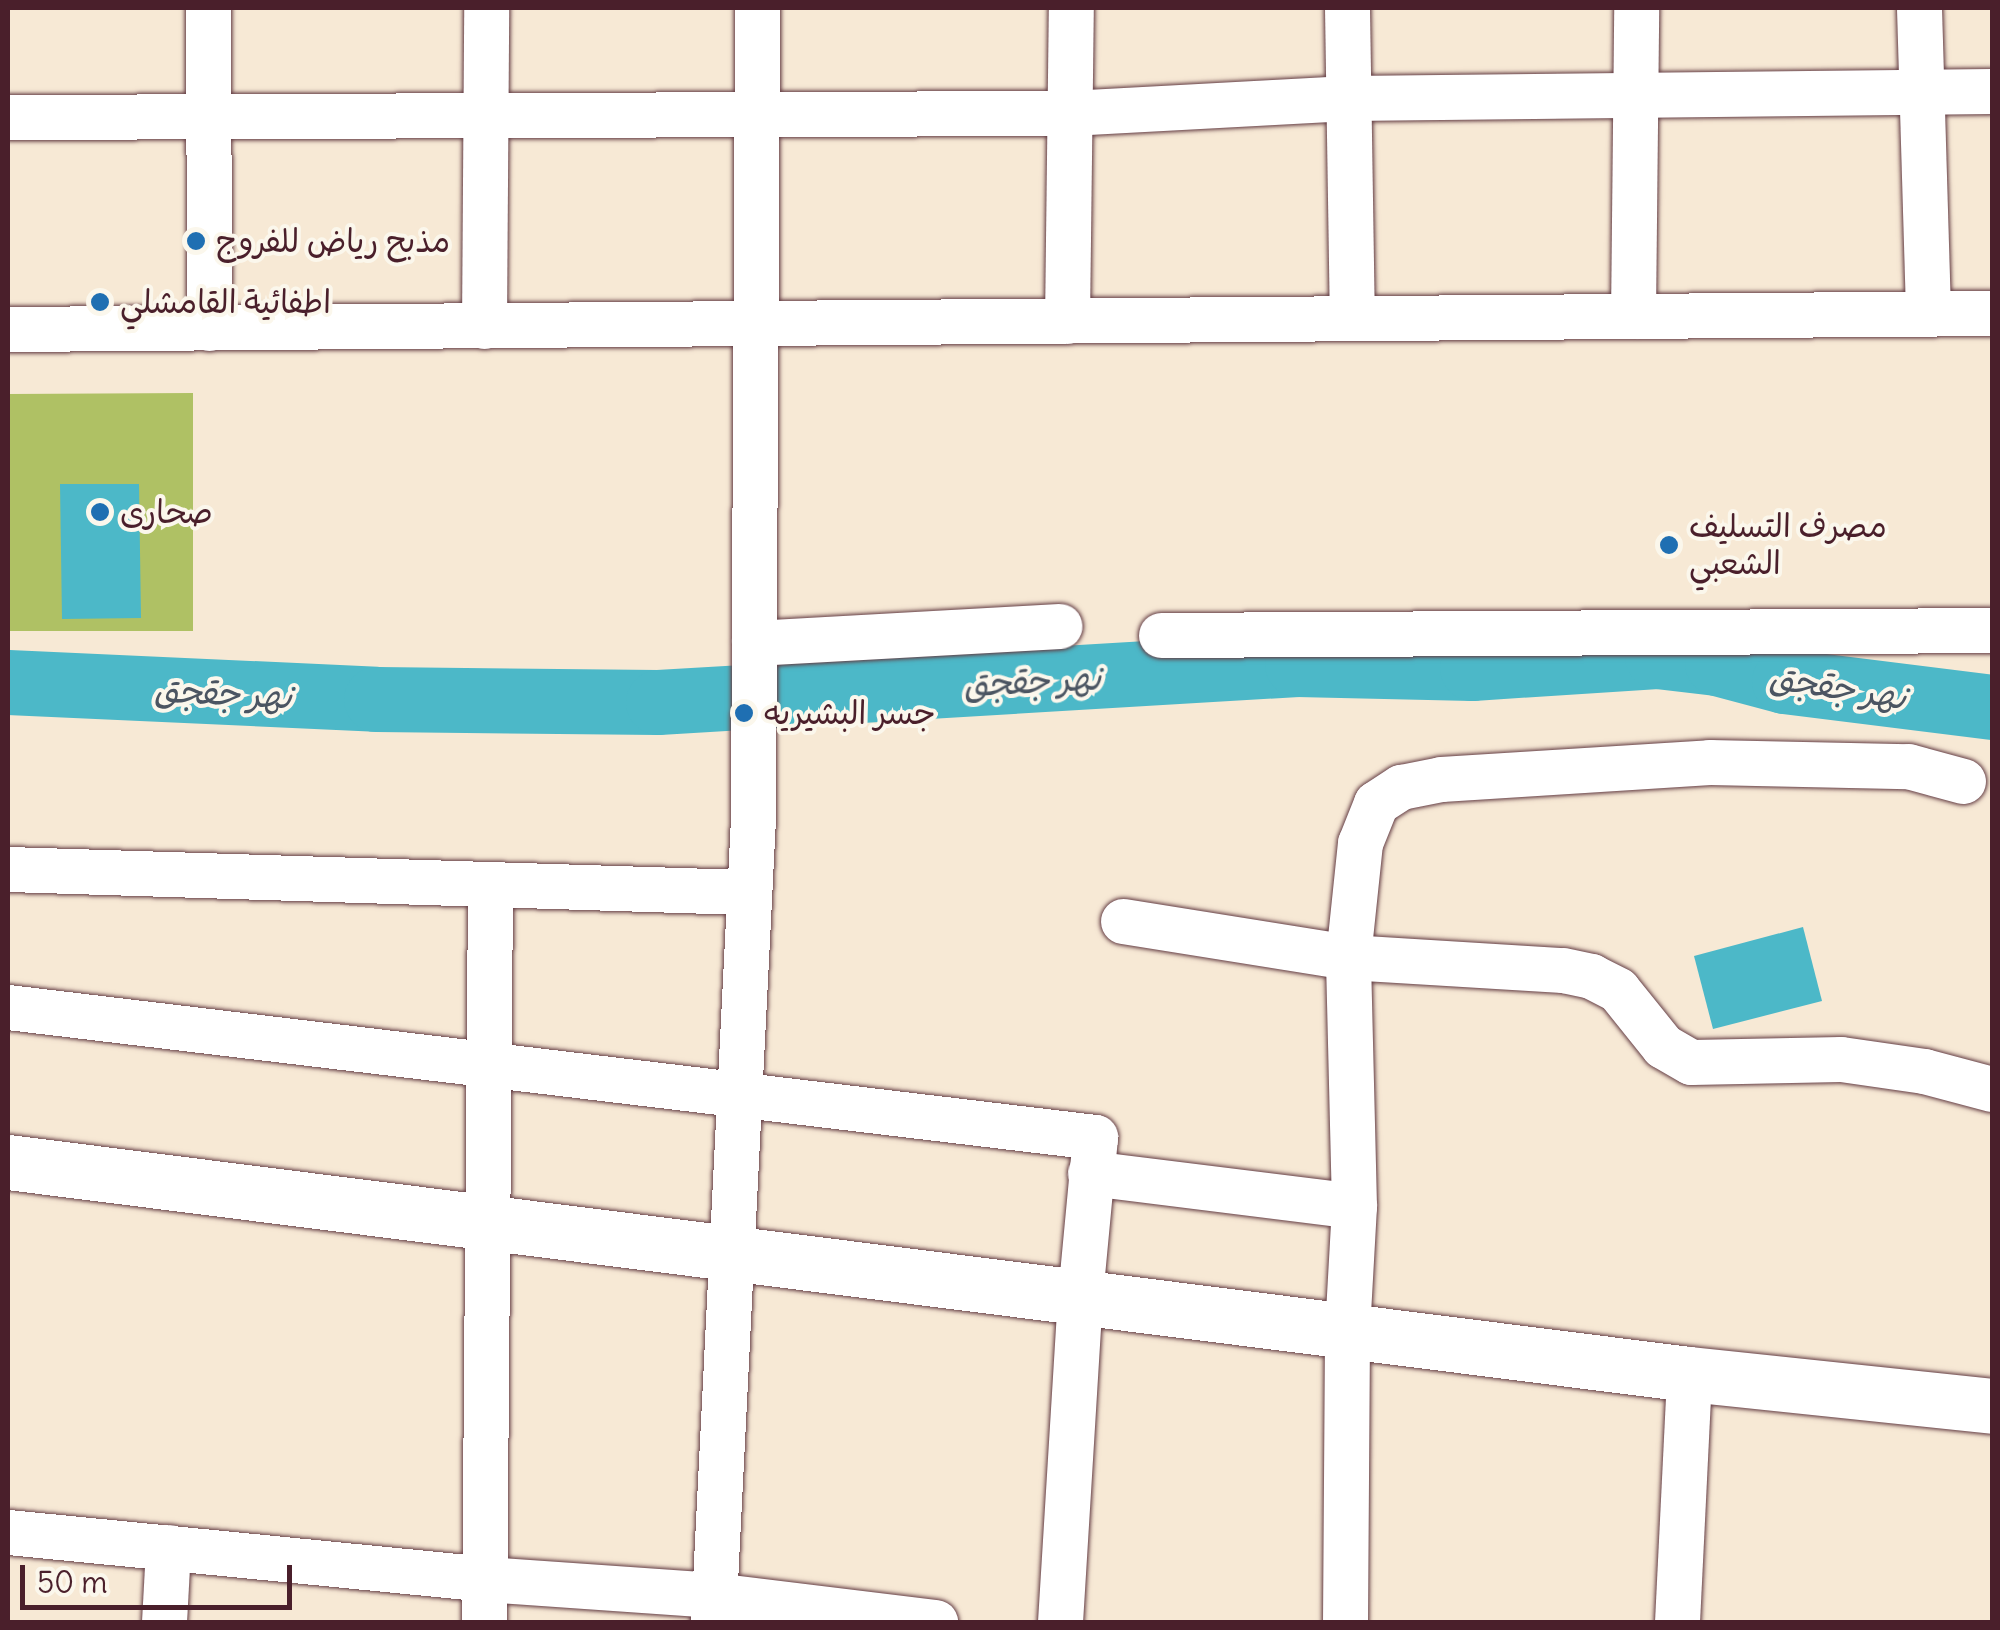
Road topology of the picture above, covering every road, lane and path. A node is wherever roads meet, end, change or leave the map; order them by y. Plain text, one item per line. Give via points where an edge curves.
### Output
1 (208, 8) edge
2 (486, 8) edge
3 (757, 8) edge
4 (1070, 8) edge
5 (1347, 8) edge
6 (1636, 8) edge
7 (1919, 8) edge
8 (1992, 91) edge
9 (1922, 92) junction
10 (1636, 97) junction
11 (1348, 98) junction
12 (756, 114) junction
13 (1069, 114) junction
14 (206, 116) junction
15 (486, 116) junction
16 (8, 117) edge
17 (1992, 313) edge
18 (1928, 314) junction
19 (1633, 316) junction
20 (1352, 318) junction
21 (1067, 321) junction
22 (758, 323) junction
23 (484, 326) junction
24 (209, 328) junction
25 (8, 330) edge
26 (1060, 626) dead end
27 (1992, 630) edge
28 (1161, 635) dead end
29 (754, 662) junction
30 (1963, 780) dead end
31 (8, 869) edge
32 (490, 888) junction
33 (746, 892) junction
34 (1122, 921) dead end
35 (1348, 957) junction
36 (8, 1006) edge
37 (488, 1066) junction
38 (1992, 1089) edge
39 (741, 1092) junction
40 (8, 1162) edge
41 (1090, 1173) junction
42 (1354, 1206) junction
43 (488, 1220) junction
44 (734, 1251) junction
45 (1080, 1296) junction
46 (1347, 1331) junction
47 (1689, 1374) junction
48 (1992, 1406) edge
49 (8, 1532) edge
50 (168, 1546) junction
51 (484, 1601) edge
52 (714, 1609) edge
53 (164, 1622) edge
54 (935, 1622) edge
55 (1060, 1622) edge
56 (1345, 1622) edge
57 (1677, 1622) edge

1 - 14 street
2 - 15 street
3 - 12 street
4 - 13 street
5 - 11 street
6 - 10 street
7 - 9 street
8 - 9 street
9 - 10 street
9 - 18 street
10 - 11 street
10 - 19 street
11 - 13 street
11 - 20 street
12 - 13 street
12 - 15 street
12 - 22 street
13 - 21 street
14 - 15 street
14 - 16 street
14 - 24 street
15 - 23 street
17 - 18 street
18 - 19 street
19 - 20 street
20 - 21 street
21 - 22 street
22 - 23 street
22 - 29 street
23 - 24 street
24 - 25 street
26 - 29 street
27 - 28 street
29 - 33 street
30 - 35 street via 1908,766 1744,762 1401,786 1376,803 1360,843
31 - 32 street via 384,878
32 - 33 street
32 - 37 street
33 - 39 street
34 - 35 street
35 - 38 street via 1592,976 1618,990 1663,1046 1692,1062 1841,1058
35 - 42 street
36 - 37 street
37 - 39 street
37 - 43 street
39 - 41 street via 1096,1137
39 - 44 street
40 - 43 street
41 - 42 street
41 - 45 street
42 - 46 street
43 - 44 street
43 - 51 street
44 - 45 street
44 - 52 street
45 - 46 street
45 - 55 street
46 - 47 street
46 - 56 street
47 - 48 street
47 - 57 street
49 - 50 street
50 - 51 street
50 - 53 street
51 - 52 street
52 - 54 street

